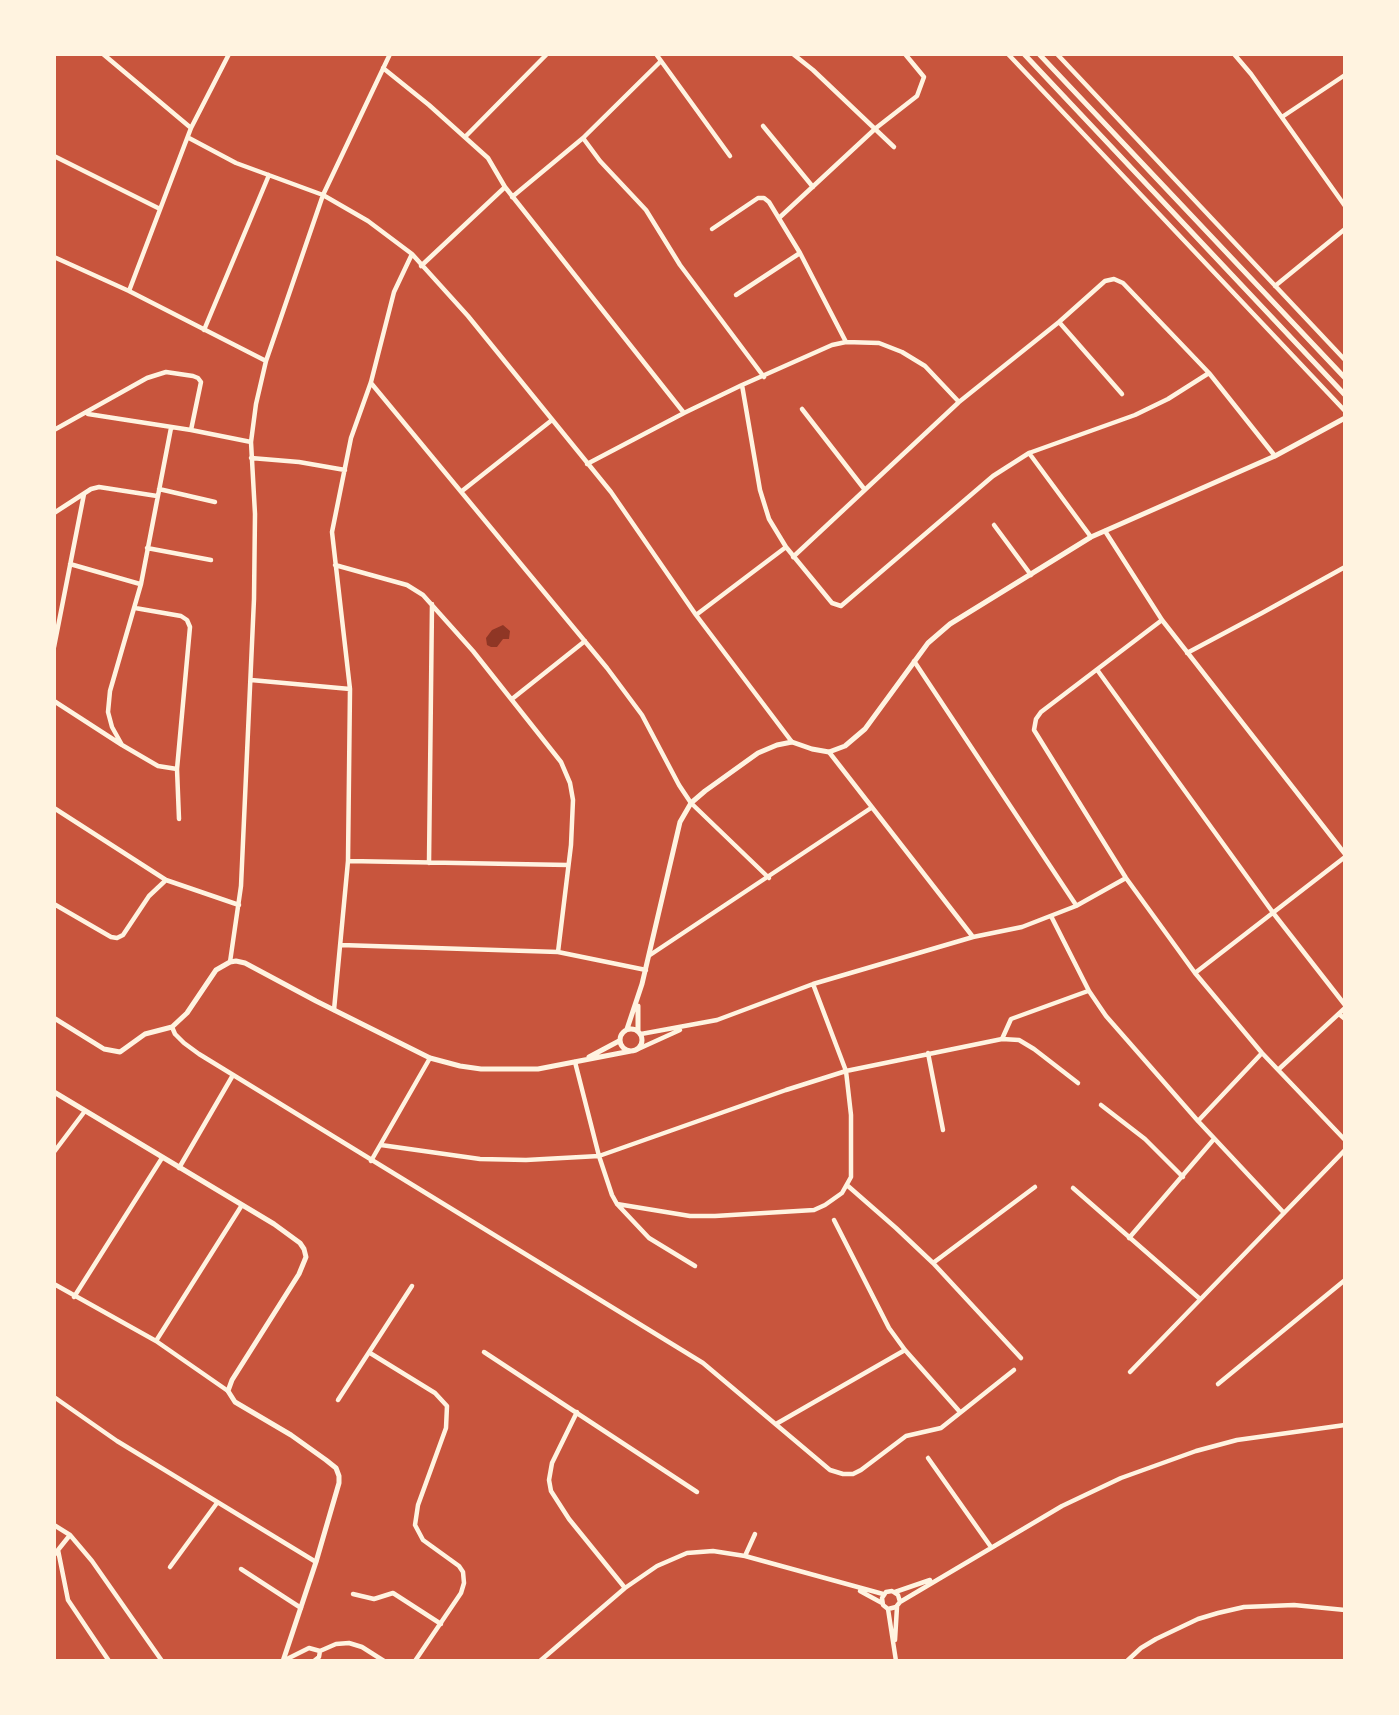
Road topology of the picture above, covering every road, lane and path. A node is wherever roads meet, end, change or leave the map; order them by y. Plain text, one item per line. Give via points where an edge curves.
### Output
1 (103, 54) edge
2 (229, 54) edge
3 (390, 54) edge
4 (547, 54) edge
5 (656, 54) edge
6 (793, 54) edge
7 (905, 54) edge
8 (1008, 54) edge
9 (1024, 54) edge
10 (1039, 54) edge
11 (1057, 54) edge
12 (1234, 54) edge
13 (661, 61) junction
14 (383, 68) junction
15 (1345, 75) edge
16 (1282, 117) junction
17 (763, 126) dead end
18 (191, 128) junction
19 (876, 128) junction
20 (465, 137) junction
21 (189, 138) junction
22 (583, 138) junction
23 (894, 147) dead end
24 (54, 156) edge
25 (730, 156) dead end
26 (268, 175) junction
27 (505, 187) junction
28 (813, 187) junction
29 (323, 195) junction
30 (512, 197) junction
31 (1345, 206) edge
32 (160, 209) junction
33 (779, 218) junction
34 (712, 229) dead end
35 (1345, 229) edge
36 (800, 253) junction
37 (412, 254) junction
38 (54, 257) edge
39 (421, 266) junction
40 (1275, 286) junction
41 (130, 291) junction
42 (736, 295) dead end
43 (1059, 322) junction
44 (204, 330) junction
45 (846, 342) junction
46 (1345, 360) edge
47 (266, 361) junction
48 (1209, 373) junction
49 (764, 377) junction
50 (1345, 378) edge
51 (371, 382) junction
52 (742, 385) junction
53 (1122, 394) dead end
54 (1345, 395) edge
55 (959, 402) junction
56 (802, 410) dead end
57 (1345, 411) edge
58 (684, 413) junction
59 (87, 414) junction
60 (1345, 418) edge
61 (552, 420) junction
62 (171, 428) junction
63 (54, 430) edge
64 (191, 430) junction
65 (251, 442) junction
66 (1029, 453) junction
67 (1275, 457) junction
68 (251, 458) junction
69 (587, 464) junction
70 (345, 470) junction
71 (159, 489) junction
72 (866, 490) junction
73 (461, 491) junction
74 (84, 494) junction
75 (157, 496) junction
76 (215, 502) dead end
77 (54, 513) edge
78 (994, 525) dead end
79 (1105, 531) junction
80 (1091, 537) junction
81 (786, 547) junction
82 (147, 548) junction
83 (793, 557) junction
84 (211, 560) dead end
85 (70, 564) junction
86 (335, 565) junction
87 (1345, 566) edge
88 (1031, 575) junction
89 (141, 584) junction
90 (432, 603) junction
91 (135, 608) junction
92 (696, 615) junction
93 (1162, 620) junction
94 (585, 641) junction
95 (54, 647) edge
96 (1186, 653) junction
97 (914, 661) junction
98 (1098, 670) junction
99 (251, 680) junction
100 (350, 689) junction
101 (512, 699) junction
102 (54, 701) edge
103 (792, 742) junction
104 (122, 745) junction
105 (829, 752) junction
106 (177, 769) junction
107 (691, 803) junction
108 (54, 808) edge
109 (871, 808) junction
110 (178, 819) dead end
111 (1345, 855) edge
112 (348, 861) junction
113 (429, 863) junction
114 (568, 865) junction
115 (769, 878) junction
116 (1126, 878) junction
117 (166, 880) junction
118 (54, 904) edge
119 (239, 905) junction
120 (1076, 906) junction
121 (1274, 914) junction
122 (1051, 916) junction
123 (973, 937) junction
124 (341, 945) junction
125 (558, 953) junction
126 (650, 955) junction
127 (230, 962) junction
128 (646, 970) junction
129 (1195, 973) junction
130 (813, 984) junction
131 (1088, 991) junction
132 (638, 1002) junction
133 (1345, 1007) edge
134 (334, 1010) junction
135 (1339, 1014) junction
136 (54, 1018) edge
137 (1345, 1019) edge
138 (172, 1027) junction
139 (687, 1027) junction
140 (627, 1029) junction
141 (639, 1032) junction
142 (1002, 1039) junction
143 (619, 1041) junction
144 (633, 1050) junction
145 (928, 1053) junction
146 (1262, 1053) junction
147 (430, 1058) junction
148 (583, 1060) junction
149 (575, 1062) junction
150 (1278, 1070) junction
151 (846, 1071) junction
152 (233, 1075) junction
153 (1078, 1083) dead end
154 (54, 1092) edge
155 (1101, 1105) dead end
156 (85, 1111) junction
157 (1198, 1121) junction
158 (943, 1130) dead end
159 (1214, 1139) junction
160 (1345, 1140) edge
161 (381, 1145) junction
162 (1345, 1150) edge
163 (54, 1152) edge
164 (599, 1156) junction
165 (162, 1158) junction
166 (372, 1161) junction
167 (179, 1168) junction
168 (1182, 1177) junction
169 (848, 1186) junction
170 (1035, 1187) dead end
171 (1073, 1188) dead end
172 (617, 1204) junction
173 (242, 1205) junction
174 (1284, 1213) junction
175 (834, 1220) dead end
176 (1129, 1238) junction
177 (933, 1263) junction
178 (695, 1266) dead end
179 (1345, 1280) edge
180 (54, 1284) edge
181 (412, 1286) dead end
182 (74, 1297) junction
183 (1200, 1299) junction
184 (156, 1341) junction
185 (905, 1350) junction
186 (484, 1352) dead end
187 (370, 1353) junction
188 (1021, 1357) dead end
189 (1014, 1370) dead end
190 (1130, 1372) dead end
191 (1219, 1384) dead end
192 (228, 1391) junction
193 (54, 1397) edge
194 (338, 1400) dead end
195 (577, 1412) junction
196 (960, 1412) junction
197 (776, 1424) junction
198 (1345, 1425) edge
199 (928, 1458) dead end
200 (697, 1492) dead end
201 (217, 1503) junction
202 (54, 1525) edge
203 (755, 1534) dead end
204 (70, 1535) junction
205 (991, 1547) junction
206 (56, 1553) edge
207 (745, 1556) junction
208 (316, 1562) junction
209 (170, 1567) dead end
210 (241, 1569) dead end
211 (940, 1576) junction
212 (853, 1587) junction
213 (625, 1588) junction
214 (895, 1592) junction
215 (353, 1594) dead end
216 (884, 1594) junction
217 (882, 1603) junction
218 (898, 1604) junction
219 (301, 1608) junction
220 (888, 1608) junction
221 (1345, 1610) edge
222 (441, 1624) junction
223 (894, 1648) junction
224 (320, 1651) junction
225 (109, 1661) edge
226 (162, 1661) edge
227 (283, 1661) edge
228 (314, 1661) edge
229 (384, 1661) edge
230 (415, 1661) edge
231 (540, 1661) edge
232 (896, 1661) edge
233 (1127, 1661) edge

1 - 18 street
2 - 18 street
3 - 14 street
4 - 20 street
5 - 13 street
6 - 19 street
7 - 19 street via 924,77 921,89
8 - 57 street
9 - 54 street
10 - 50 street
11 - 40 street
12 - 16 street
13 - 22 street
13 - 25 street
14 - 20 street
14 - 29 street
15 - 16 street
16 - 31 street
17 - 28 street
18 - 21 street
19 - 23 street
19 - 28 street
20 - 27 street via 488,158
21 - 26 street
21 - 32 street
22 - 30 street
22 - 49 street via 646,210 680,265
24 - 32 street
26 - 29 street
26 - 44 street
27 - 30 street
27 - 39 street
28 - 33 street
29 - 37 street
29 - 47 street
30 - 58 street
32 - 41 street
33 - 34 street via 769,202 758,198
33 - 36 street
35 - 40 street
36 - 42 street
36 - 45 street
37 - 39 street
37 - 51 street via 394,292
38 - 41 street
39 - 61 street
40 - 46 street
41 - 44 street
43 - 48 street via 1105,281 1114,279
43 - 53 street
43 - 55 street
44 - 47 street
45 - 49 street
45 - 55 street via 879,343 902,352 925,366
47 - 65 street
48 - 66 street via 1135,415
48 - 67 street
49 - 52 street
51 - 70 street
51 - 73 street
52 - 58 street
52 - 81 street via 760,490 769,519
55 - 72 street
56 - 72 street
58 - 69 street
59 - 62 street
59 - 63 street
59 - 64 street via 147,378 166,372 193,376 201,382
60 - 67 street
61 - 69 street
61 - 73 street
62 - 64 street
62 - 71 street
64 - 65 street
65 - 68 street
66 - 80 street
66 - 83 street via 993,476 841,606 832,603
67 - 79 street
68 - 70 street
68 - 99 street via 256,514
69 - 92 street
70 - 86 street via 332,532
71 - 75 street
71 - 76 street
72 - 83 street
73 - 94 street
74 - 75 street via 99,488
74 - 77 street
74 - 85 street
75 - 82 street
78 - 88 street
79 - 80 street
79 - 93 street
80 - 88 street
81 - 83 street
81 - 92 street
82 - 84 street
82 - 89 street
85 - 89 street
85 - 95 street
86 - 90 street via 407,585
86 - 100 street
87 - 96 street
88 - 97 street via 937,633
89 - 91 street
90 - 101 street
90 - 113 street
91 - 104 street via 108,712
91 - 106 street via 181,616 190,627
92 - 103 street
93 - 96 street
93 - 98 street
94 - 101 street
94 - 107 street via 642,715
96 - 111 street
97 - 105 street via 859,735
97 - 120 street
98 - 116 street via 1041,712 1034,730
98 - 121 street
99 - 100 street
99 - 119 street
100 - 112 street
101 - 114 street via 561,762 570,783
102 - 104 street
103 - 105 street
103 - 107 street via 758,753
104 - 106 street via 158,766
105 - 109 street
106 - 110 street
107 - 115 street
107 - 126 street via 678,830
108 - 117 street
109 - 115 street
109 - 123 street
111 - 121 street
112 - 113 street
112 - 124 street
113 - 114 street
114 - 125 street
115 - 126 street
116 - 120 street
116 - 129 street
117 - 118 street via 120,937 111,937
117 - 119 street
119 - 127 street
120 - 122 street
121 - 129 street
121 - 133 street
122 - 123 street
122 - 131 street
123 - 130 street
124 - 125 street
124 - 134 street
125 - 128 street
126 - 128 street
127 - 134 street via 245,963
127 - 138 street via 216,970
128 - 132 street
129 - 146 street
130 - 139 street
130 - 151 street
131 - 142 street via 1011,1019
131 - 157 street
132 - 140 street
132 - 141 street
133 - 135 street
134 - 147 street
135 - 137 street
135 - 150 street
136 - 138 street via 113,1052 128,1048 145,1034
138 - 152 street via 184,1043
139 - 141 street
139 - 144 street
140 - 141 street
140 - 143 street
141 - 144 street via 640,1046
142 - 145 street
142 - 153 street via 1019,1040
143 - 144 street via 624,1049
143 - 148 street
144 - 148 street
145 - 151 street
145 - 158 street
146 - 150 street
146 - 157 street
147 - 149 street via 481,1069 538,1069
147 - 161 street
148 - 149 street
149 - 164 street
150 - 160 street
151 - 164 street
151 - 169 street via 852,1115
152 - 166 street
152 - 167 street
154 - 156 street
155 - 168 street via 1146,1139
156 - 163 street
156 - 165 street
157 - 159 street
159 - 168 street
159 - 174 street
161 - 164 street via 480,1159
161 - 166 street
162 - 174 street
164 - 172 street
165 - 167 street
165 - 182 street
166 - 197 street via 703,1363
167 - 173 street
168 - 176 street
169 - 172 street via 814,1210 690,1216
169 - 177 street
170 - 177 street
171 - 176 street
172 - 178 street via 649,1238
173 - 184 street
173 - 192 street via 300,1243 306,1257
174 - 183 street
175 - 185 street
176 - 183 street
177 - 188 street
179 - 191 street
180 - 182 street
181 - 187 street
182 - 184 street
183 - 190 street
184 - 192 street
185 - 196 street
185 - 197 street
186 - 195 street
187 - 194 street
187 - 222 street via 435,1393 447,1406 446,1428 415,1517 423,1540 463,1572 461,1593
189 - 196 street
192 - 208 street via 235,1402 336,1468 339,1483
193 - 201 street
195 - 200 street
195 - 213 street via 552,1463 551,1491
196 - 197 street via 941,1428 906,1436 853,1474 830,1470
198 - 205 street via 1237,1440 1184,1455 1062,1506
199 - 205 street
201 - 208 street
201 - 209 street
202 - 204 street
203 - 207 street
204 - 206 street
204 - 226 street
205 - 211 street
206 - 225 street via 68,1600
207 - 212 street
207 - 213 street via 687,1553
208 - 219 street
210 - 219 street
211 - 214 street
211 - 218 street
212 - 216 street
212 - 217 street
213 - 231 street
214 - 216 street
214 - 218 street
215 - 222 street via 374,1600 393,1593
216 - 217 street
217 - 220 street
218 - 220 street
218 - 223 street
219 - 227 street
220 - 223 street
221 - 233 street via 1293,1605 1218,1613 1156,1639
222 - 230 street
223 - 232 street
224 - 227 street via 309,1648
224 - 228 street
224 - 229 street via 349,1643

